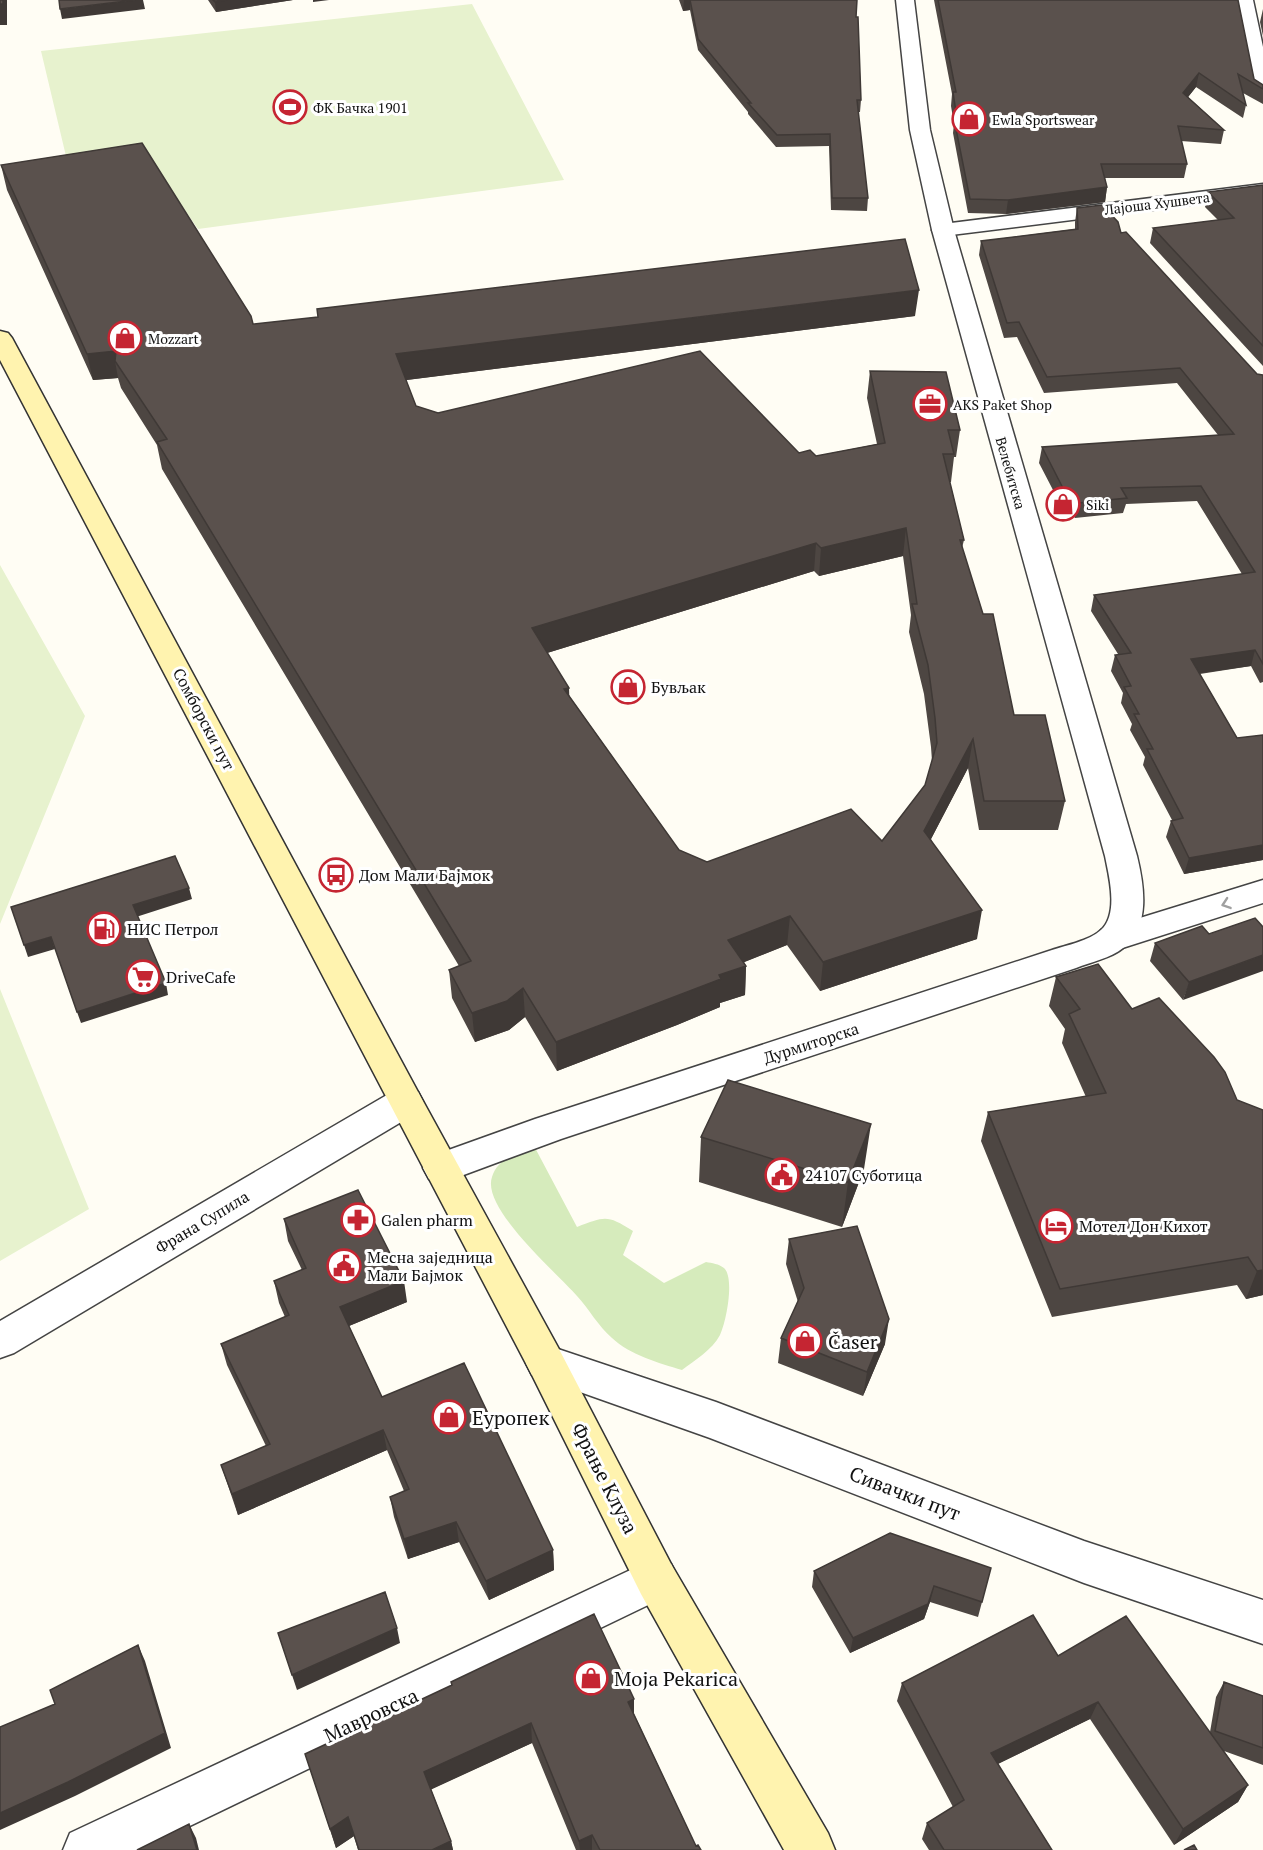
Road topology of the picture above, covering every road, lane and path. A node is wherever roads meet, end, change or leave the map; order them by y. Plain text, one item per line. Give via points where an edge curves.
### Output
1 (904, 0) edge
2 (1244, 0) edge
3 (1262, 82) edge
4 (1263, 190) edge
5 (1104, 209) junction
6 (1120, 227) edge
7 (943, 230) junction
8 (0, 338) edge
9 (1263, 891) edge
10 (1128, 897) junction
11 (1181, 919) junction
12 (1113, 939) junction
13 (405, 1102) junction
14 (442, 1168) junction
15 (0, 1341) edge
16 (546, 1363) junction
17 (656, 1579) junction
18 (1263, 1622) edge
19 (87, 1850) edge
20 (811, 1850) edge

1 - 7 street, Велебитска via 920,130
2 - 3 street
4 - 5 street, Лајоша Хушвета
5 - 6 street
5 - 7 street, Лајоша Хушвета
7 - 10 street, Велебитска via 1110,816
8 - 13 main road, Сомборски пут
9 -> 11 street, Дурмиторска
10 - 11 street via 1155,912
10 - 12 street, Велебитска via 1123,920
11 - 12 street, Дурмиторска
12 - 14 street, Дурмиторска via 1064,959
13 - 14 main road, Фрање Клуза
13 - 15 street, Франа Супила
14 - 16 main road, Фрање Клуза
16 - 17 main road, Фрање Клуза
16 - 18 street, Сивачки пут via 716,1421 1084,1562
17 - 19 street, Мавровска
17 - 20 main road, Фрање Клуза

